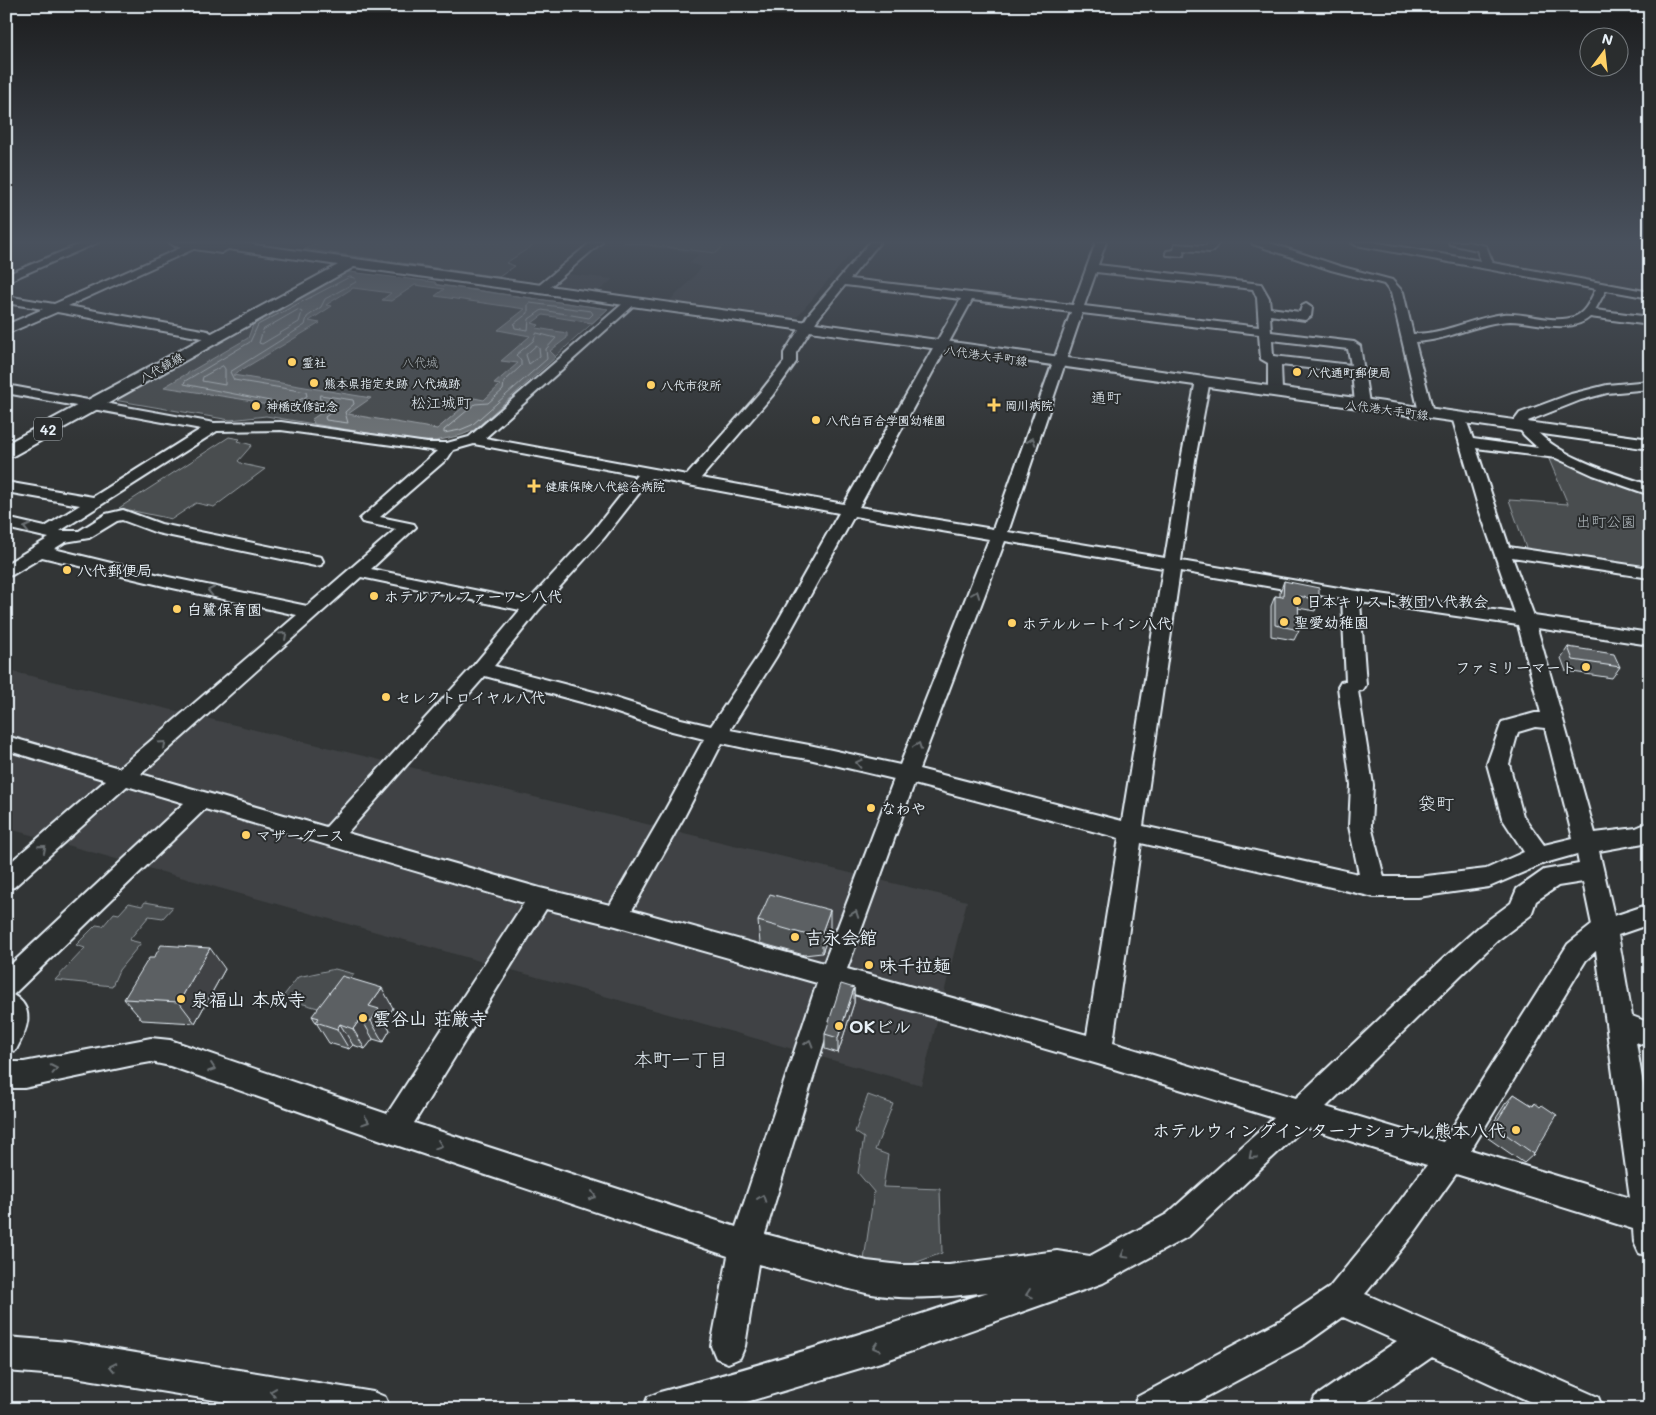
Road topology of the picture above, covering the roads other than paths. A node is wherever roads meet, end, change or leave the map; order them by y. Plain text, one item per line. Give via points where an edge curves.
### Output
1 (56, 308) joint
2 (259, 308) edge
3 (263, 308) edge
4 (623, 308) edge
5 (666, 308) edge
6 (820, 308) edge
7 (961, 308) edge
8 (1071, 308) edge
9 (1306, 308) dead end
10 (1402, 308) edge
11 (1525, 308) edge
12 (1591, 308) edge
13 (1079, 309) junction
14 (1263, 311) joint
15 (1588, 313) junction
16 (1520, 318) junction
17 (1650, 321) edge
18 (806, 327) junction
19 (6, 330) edge
20 (1264, 333) junction
21 (208, 335) junction
22 (1410, 338) junction
23 (939, 347) junction
24 (1274, 360) junction
25 (1060, 363) junction
26 (1358, 370) junction
27 (1202, 382) junction
28 (1650, 384) edge
29 (6, 389) edge
30 (1275, 391) junction
31 (1362, 403) junction
32 (91, 405) junction
33 (1426, 412) junction
34 (1460, 417) junction
35 (214, 427) junction
36 (1524, 427) junction
37 (474, 440) junction
38 (1469, 443) junction
39 (1650, 444) edge
40 (447, 447) junction
41 (6, 452) edge
42 (1564, 455) junction
43 (647, 472) junction
44 (690, 480) junction
45 (6, 487) edge
46 (1650, 490) edge
47 (97, 502) junction
48 (849, 510) junction
49 (6, 523) edge
50 (54, 535) junction
51 (999, 535) junction
52 (40, 551) junction
53 (1504, 551) junction
54 (315, 561) dead end
55 (1173, 565) junction
56 (6, 571) edge
57 (358, 571) junction
58 (1650, 573) edge
59 (1351, 595) junction
60 (532, 608) junction
61 (310, 612) junction
62 (1526, 620) junction
63 (1650, 639) edge
64 (481, 669) junction
65 (1553, 721) junction
66 (716, 734) junction
67 (6, 743) edge
68 (907, 774) junction
69 (126, 776) junction
70 (201, 800) junction
71 (1650, 831) edge
72 (1131, 832) junction
73 (330, 837) junction
74 (1586, 843) junction
75 (1539, 856) junction
76 (1592, 871) junction
77 (6, 880) edge
78 (1374, 886) junction
79 (540, 898) junction
80 (1650, 914) edge
81 (616, 916) junction
82 (1605, 929) junction
83 (832, 976) junction
84 (6, 986) edge
85 (6, 1004) edge
86 (1620, 1024) junction
87 (1650, 1035) edge
88 (6, 1041) edge
89 (1098, 1051) junction
90 (6, 1075) edge
91 (1301, 1112) junction
92 (393, 1130) junction
93 (1450, 1158) junction
94 (1649, 1225) edge
95 (746, 1245) junction
96 (1092, 1272) junction
97 (1340, 1300) junction
98 (1429, 1339) junction
99 (728, 1346) dead end
100 (6, 1354) edge
101 (373, 1409) edge
102 (660, 1409) edge
103 (1149, 1409) edge
104 (1327, 1409) edge
105 (1586, 1409) edge

1 - 19 street
1 - 21 street
2 - 21 main road, 八代鏡線 / 42
3 - 32 main road, 八代鏡線 / 42
4 - 37 street
5 - 18 main road, 八代港大手町線
6 - 18 street
7 - 23 street
8 - 13 street
9 - 14 street via 1305,316
10 - 22 street
11 - 16 street
12 - 15 street
13 - 20 street
13 - 25 street
14 - 20 street
15 - 16 street via 1580,319 1565,322
15 - 17 street
16 - 22 street via 1493,320
18 - 23 main road, 八代港大手町線
18 - 44 street via 790,353 790,362 768,393
20 - 24 street via 1267,359
20 - 26 street via 1354,346
21 - 32 main road, 八代鏡線 / 42 via 101,396
22 - 33 street
23 - 25 main road, 八代港大手町線
23 - 48 street
24 - 26 street
24 - 30 street
25 - 27 main road, 八代港大手町線
51 -> 25 street
26 - 31 street
27 - 30 main road, 八代港大手町線
27 - 34 main road, 八代港大手町線
27 - 55 street
28 - 36 street via 1607,389 1576,397 1525,416 1522,421
29 - 32 street
30 - 31 main road, 八代港大手町線
31 - 33 main road, 八代港大手町線
32 - 35 street
32 - 41 main road, 八代鏡線 / 42
33 - 34 main road, 八代港大手町線
34 - 36 main road, 八代港大手町線
34 - 38 street
35 - 40 street via 281,426 427,447
35 - 47 street
36 - 39 main road, 八代港大手町線
36 - 42 street via 1536,440
37 - 40 street
37 - 43 street
38 - 42 street
38 - 53 street via 1486,506
40 - 57 street via 443,455 368,520 408,527
42 - 46 street via 1613,478
43 - 44 street
43 - 60 street via 598,535
44 - 48 street
45 - 47 street
47 - 50 street
48 - 51 street
48 - 66 street via 766,657
50 -> 49 street
50 - 52 street
50 - 54 street via 83,535 112,517 123,516 157,528
51 - 55 street
68 -> 51 street
52 - 56 street
61 -> 52 street
53 - 58 street
53 - 62 street
55 - 59 street
55 - 72 street
57 - 60 street
57 - 61 street
59 - 62 street
59 - 78 street via 1356,685 1348,687 1362,786 1360,826
60 - 64 street
69 -> 61 street
62 - 63 street
62 - 65 street
64 - 66 street
64 - 73 street
65 - 74 street
65 - 75 street via 1535,720 1510,727 1498,764 1513,818
68 -> 66 street
66 - 81 street
67 - 69 street
68 - 72 street
83 -> 68 street
69 - 70 street
77 -> 69 street
70 - 73 street
70 - 84 street
71 - 74 street via 1641,836
72 - 78 street
72 - 89 street
73 - 79 street
74 - 75 street
74 - 76 street
75 - 78 street via 1490,878 1418,887
76 - 82 street
76 - 91 street via 1552,877 1525,896 1522,908 1453,966
79 - 81 street
79 - 92 street
80 - 82 street
81 - 83 street
82 - 86 street
82 - 93 street via 1577,952
83 - 89 street
95 -> 83 street
85 - 88 street via 14,1014 14,1027
86 - 87 street
86 - 94 street
89 - 91 street
90 -> 92 street via 24,1075 151,1050 170,1053
91 - 93 street
91 -> 96 street via 1178,1225
92 -> 95 street
93 - 94 street
93 - 97 street
95 - 96 street via 867,1277 901,1281 949,1280 1057,1268
95 - 99 street
96 -> 102 street via 884,1344
97 - 98 street
97 - 103 street via 1293,1332
98 - 104 street
98 - 105 street
101 -> 100 street via 70,1358

